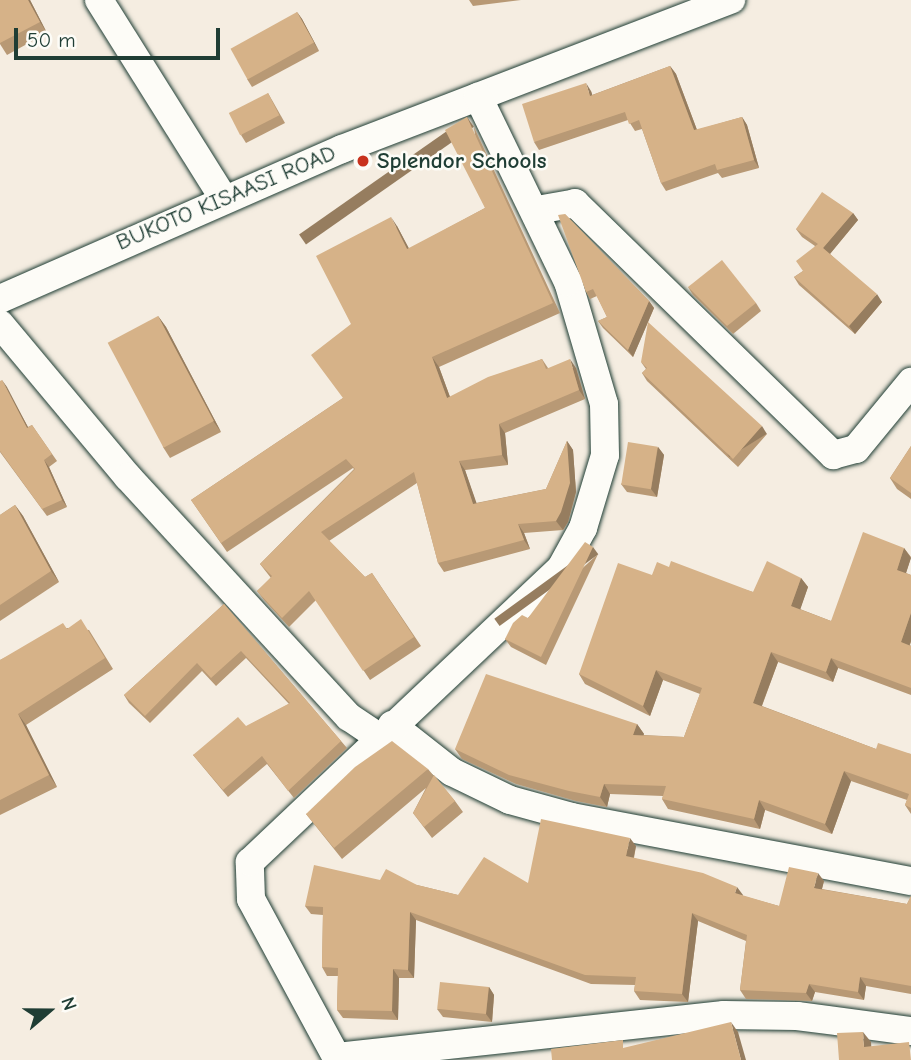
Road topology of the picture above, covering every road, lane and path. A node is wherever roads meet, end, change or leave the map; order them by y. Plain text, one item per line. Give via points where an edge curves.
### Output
1 (99, 0) edge
2 (731, 0) edge
3 (478, 97) junction
4 (224, 199) junction
5 (537, 210) junction
6 (0, 299) edge
7 (0, 324) edge
8 (911, 382) edge
9 (386, 731) junction
10 (911, 881) edge
11 (911, 1031) edge
12 (338, 1058) edge

1 - 4 street
2 - 3 street, BUKOTO KISAASI ROAD
3 - 4 street, BUKOTO KISAASI ROAD
3 - 5 street
4 - 6 street, BUKOTO KISAASI ROAD
5 - 8 street via 575,203 833,455 856,449
5 - 9 street via 568,282 604,404 605,455 595,492 561,568
7 - 9 street via 128,477 349,717
9 - 10 street via 452,772 510,800 572,817
9 - 12 street via 265,843 247,878 251,899
11 - 12 street via 797,1016 724,1015

